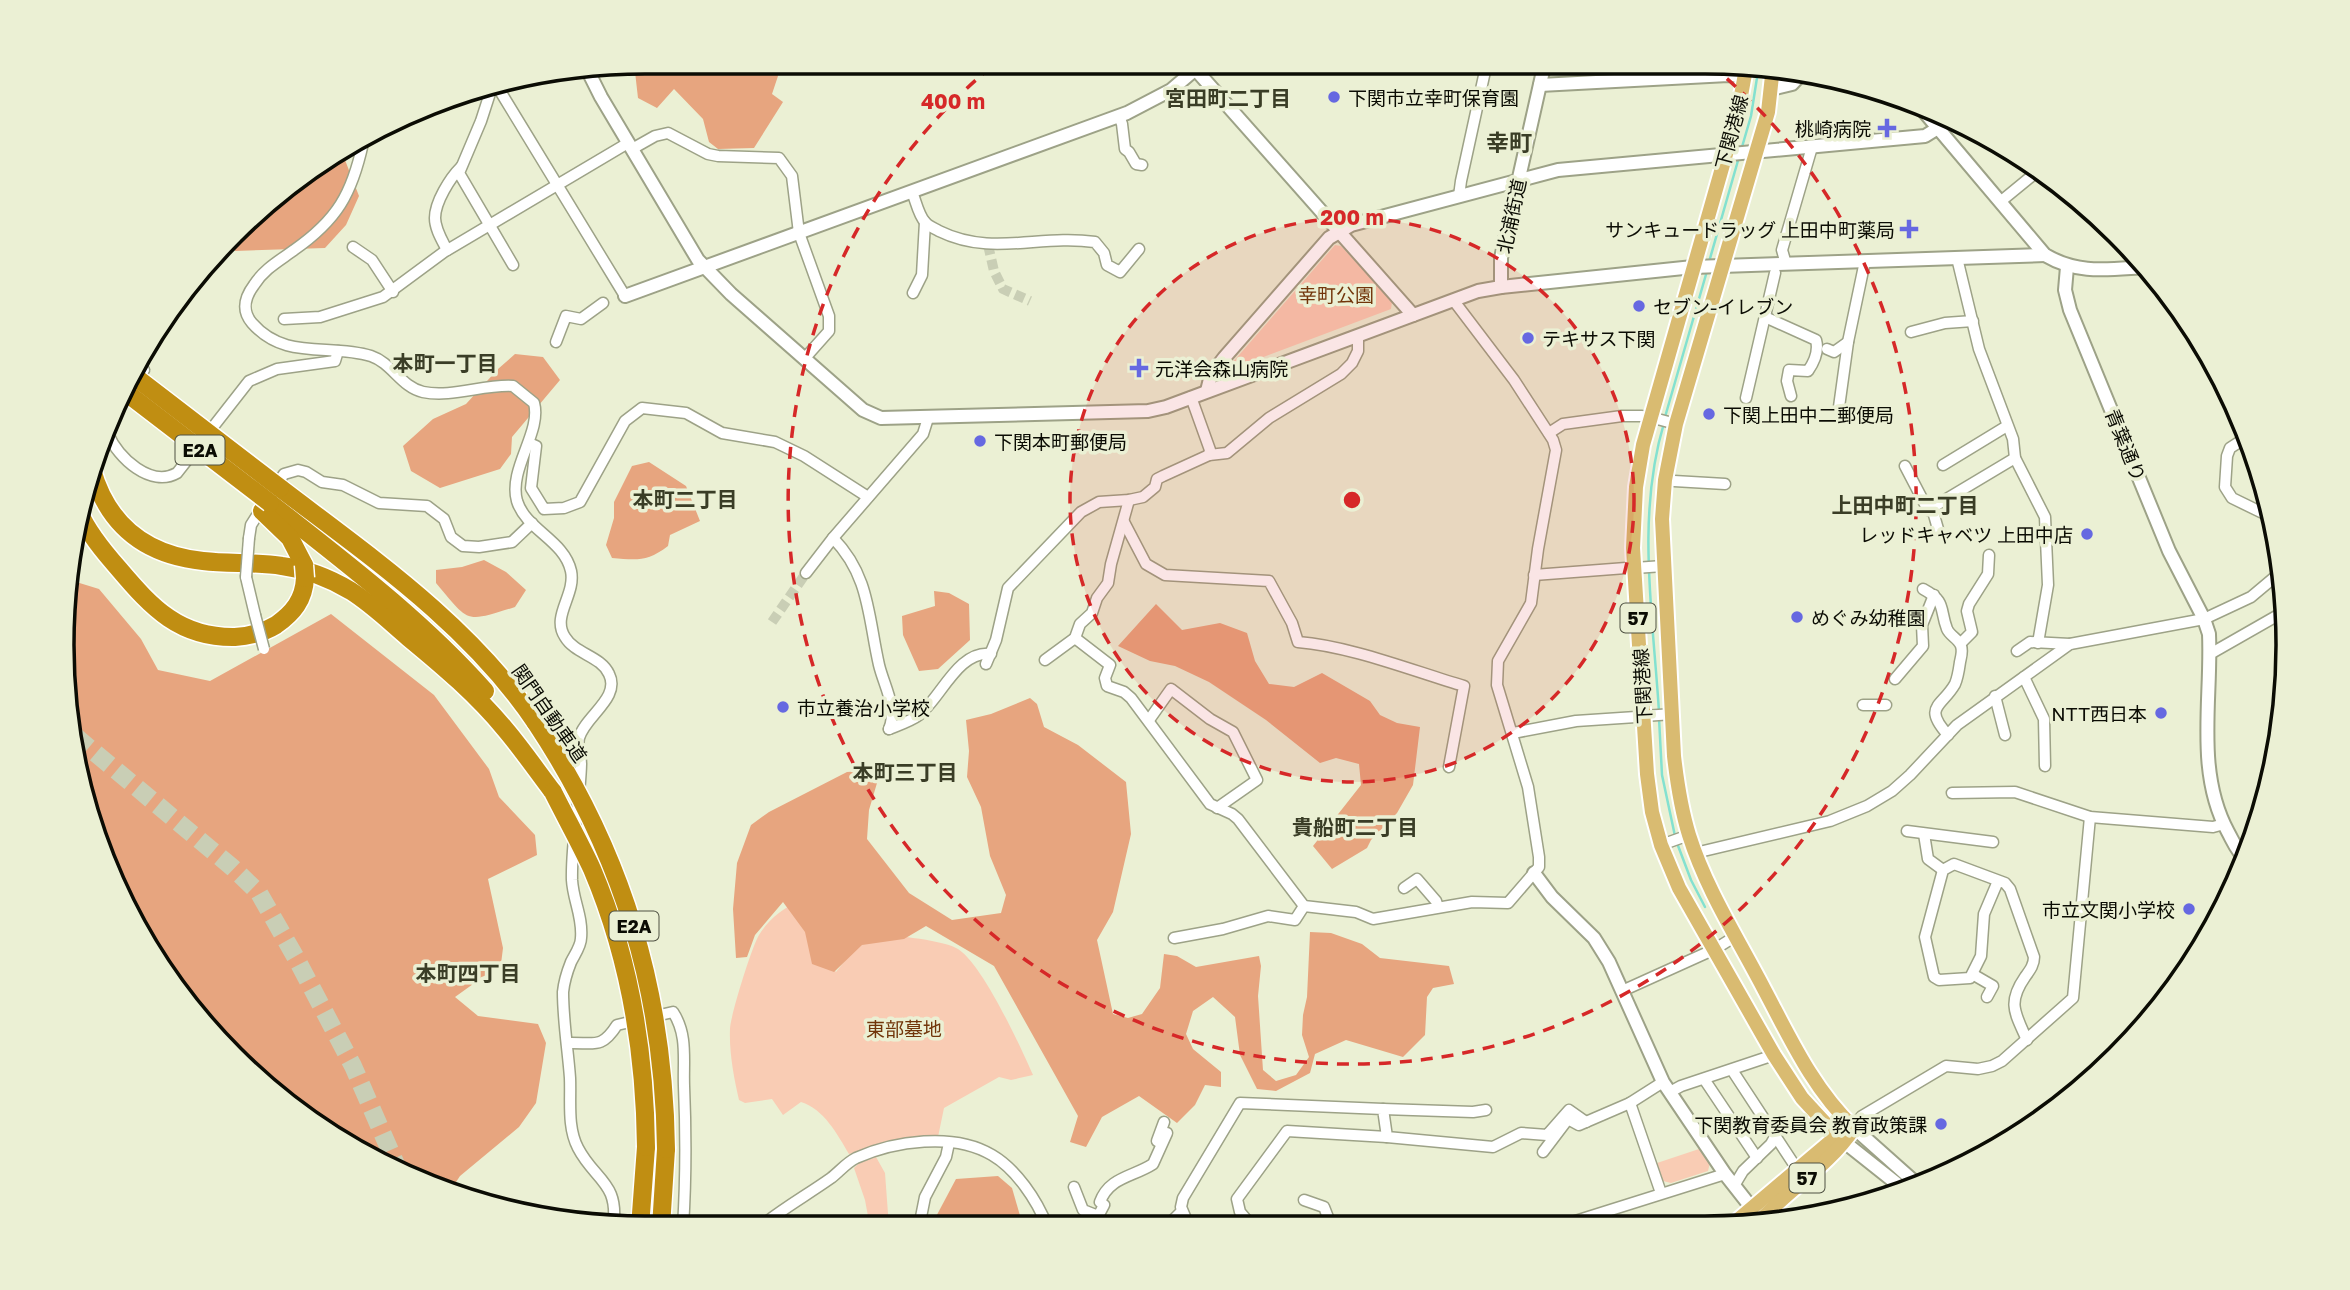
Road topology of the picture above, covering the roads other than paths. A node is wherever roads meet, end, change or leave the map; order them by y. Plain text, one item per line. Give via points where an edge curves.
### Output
1 (1192, 74) edge
2 (1207, 74) edge
3 (1484, 74) edge
4 (1542, 74) edge
5 (1729, 75) edge
6 (1745, 75) edge
7 (591, 76) edge
8 (1772, 77) edge
9 (1795, 80) edge
10 (1539, 85) junction
11 (1771, 89) junction
12 (501, 92) edge
13 (489, 95) edge
14 (1119, 116) junction
15 (1938, 123) edge
16 (1941, 124) edge
17 (630, 146) junction
18 (1812, 146) junction
19 (361, 149) edge
20 (1753, 153) junction
21 (1729, 154) junction
22 (1142, 165) dead end
23 (461, 167) junction
24 (2031, 176) edge
25 (1518, 181) junction
26 (558, 185) junction
27 (912, 192) junction
28 (1459, 196) junction
29 (2000, 202) junction
30 (925, 222) junction
31 (490, 226) junction
32 (1339, 230) junction
33 (799, 233) junction
34 (354, 247) dead end
35 (1139, 249) dead end
36 (447, 250) junction
37 (2045, 255) junction
38 (1957, 258) junction
39 (1865, 261) junction
40 (1786, 264) junction
41 (513, 265) dead end
42 (705, 267) junction
43 (1708, 267) junction
44 (2067, 267) junction
45 (2135, 268) edge
46 (1775, 273) dead end
47 (1501, 287) junction
48 (393, 292) junction
49 (913, 293) dead end
50 (625, 296) joint
51 (1454, 300) junction
52 (603, 303) dead end
53 (1413, 315) junction
54 (1765, 317) junction
55 (284, 319) dead end
56 (1973, 321) junction
57 (1911, 332) dead end
58 (1358, 336) junction
59 (556, 342) dead end
60 (1848, 342) junction
61 (1827, 349) dead end
62 (338, 351) junction
63 (805, 358) junction
64 (141, 375) edge
65 (1207, 391) junction
66 (131, 394) edge
67 (1790, 396) dead end
68 (1191, 397) junction
69 (1746, 398) dead end
70 (1839, 407) dead end
71 (928, 418) junction
72 (1650, 418) junction
73 (1673, 423) junction
74 (2007, 426) junction
75 (1549, 433) junction
76 (112, 440) edge
77 (2239, 442) edge
78 (529, 443) junction
79 (1209, 456) junction
80 (2015, 458) junction
81 (1943, 465) dead end
82 (1905, 466) dead end
83 (1674, 481) dead end
84 (1725, 484) dead end
85 (97, 485) edge
86 (869, 497) junction
87 (1129, 500) junction
88 (266, 507) junction
89 (1932, 508) junction
90 (2261, 512) edge
91 (1124, 522) junction
92 (532, 523) junction
93 (86, 524) edge
94 (1938, 530) dead end
95 (833, 538) junction
96 (1989, 555) dead end
97 (1660, 566) junction
98 (1634, 568) junction
99 (806, 573) tunnel mouth
100 (1534, 575) junction
101 (2273, 579) edge
102 (1923, 589) dead end
103 (1934, 595) junction
104 (2275, 617) edge
105 (2204, 619) junction
106 (1075, 638) junction
107 (1961, 643) junction
108 (2038, 643) junction
109 (2070, 644) junction
110 (264, 649) dead end
111 (2017, 651) dead end
112 (2210, 654) junction
113 (1045, 660) dead end
114 (2024, 677) junction
115 (1895, 679) dead end
116 (1995, 696) junction
117 (1863, 705) dead end
118 (1886, 705) dead end
119 (1670, 714) junction
120 (1643, 716) junction
121 (1149, 719) junction
122 (1513, 733) junction
123 (1948, 735) junction
124 (2005, 735) dead end
125 (2045, 766) dead end
126 (1449, 767) dead end
127 (553, 792) junction
128 (1951, 793) dead end
129 (1217, 808) junction
130 (2090, 817) junction
131 (2224, 824) junction
132 (1907, 831) dead end
133 (1924, 834) junction
134 (1686, 836) junction
135 (1993, 842) dead end
136 (1666, 843) junction
137 (2238, 850) edge
138 (1696, 853) junction
139 (1943, 870) junction
140 (1534, 873) junction
141 (1998, 881) junction
142 (1404, 888) dead end
143 (1304, 906) junction
144 (1438, 907) junction
145 (1736, 936) junction
146 (1174, 938) dead end
147 (1715, 949) junction
148 (1974, 975) junction
149 (1622, 991) junction
150 (1987, 997) dead end
151 (2027, 1040) junction
152 (567, 1043) junction
153 (1774, 1055) junction
154 (1732, 1070) junction
155 (1704, 1079) junction
156 (1667, 1087) junction
157 (1630, 1103) junction
158 (1383, 1109) junction
159 (1486, 1110) dead end
160 (1586, 1122) junction
161 (1166, 1128) dead end
162 (1853, 1128) junction
163 (1776, 1135) junction
164 (1387, 1137) junction
165 (1840, 1139) junction
166 (949, 1143) junction
167 (1544, 1152) dead end
168 (1757, 1158) junction
169 (1797, 1168) junction
170 (1725, 1174) junction
171 (1910, 1178) edge
172 (1896, 1183) edge
173 (1734, 1186) junction
174 (1074, 1188) dead end
175 (1661, 1193) junction
176 (1304, 1200) dead end
177 (1182, 1211) junction
178 (1762, 1213) edge
179 (1764, 1213) edge
180 (1754, 1214) edge
181 (614, 1215) edge
182 (641, 1216) edge
183 (663, 1216) edge
184 (683, 1216) edge
185 (775, 1216) edge
186 (921, 1216) edge
187 (1042, 1216) edge
188 (1090, 1216) edge
189 (1098, 1216) edge
190 (1177, 1216) edge
191 (1184, 1216) edge
192 (1243, 1216) edge
193 (1328, 1216) edge
194 (1591, 1216) edge

1 - 14 street via 1153,102
2 - 32 street
3 - 28 street
4 - 10 street, 北浦街道
5 - 10 street
6 - 21 main road, 下関港線 / 57
7 - 17 street
8 - 11 main road, 下関港線 / 57
9 - 11 street
10 - 25 street, 北浦街道
11 - 20 main road, 下関港線 / 57 via 1768,113
12 - 26 street
13 - 23 street
14 - 22 street via 1125,149
14 - 27 street
15 - 18 street via 1925,136
16 - 29 street
17 - 26 street
17 - 33 street via 668,133 708,154 779,158 792,176
17 - 42 street
18 - 20 street
18 - 40 street via 1782,250
19 - 62 street via 339,210 315,235 263,272 245,301 251,321 277,344
20 - 21 street
20 - 43 main road, 下関港線 / 57
21 - 25 street via 1558,170
21 - 43 main road, 下関港線 / 57
23 - 31 street via 459,173
23 - 36 street via 449,180 435,212
24 - 29 street
25 - 28 street
25 - 47 street, 北浦街道 via 1501,258
26 - 31 street
26 - 50 street
27 - 30 street
27 - 33 street
28 - 32 street
29 - 37 street
30 - 35 street via 977,244 1095,242 1107,265 1120,272
30 - 49 street via 922,275
31 - 36 street
31 - 41 street
32 - 53 street
32 - 65 street via 1224,358 1211,375
33 - 42 street
33 - 63 street via 828,309 830,328
34 - 48 street via 372,260
36 - 48 street
37 - 38 street
37 - 44 street
38 - 39 street
38 - 56 street
39 - 40 street
39 - 60 street
40 - 43 street
42 - 50 street
42 - 63 street
43 - 47 street
43 - 72 main road, 下関港線 / 57
43 - 73 main road, 下関港線 / 57
44 - 45 street
44 - 105 street, 青葉通り via 2065,290 2070,310 2169,551
46 - 54 street
47 - 51 street
48 - 55 street via 320,317
51 - 53 street
51 - 75 street
52 - 59 street via 581,319 565,316
53 - 58 street
54 - 67 street via 1817,343 1808,371 1789,369
54 - 69 street
56 - 57 street
56 - 74 street
58 - 65 street
58 - 79 street via 1359,351 1341,374 1269,418 1227,453
60 - 61 street via 1834,352
60 - 70 street
62 - 76 street via 335,361 277,369 249,381 171,477 155,477 135,466
62 - 78 street via 374,357 406,385 425,392 517,387 536,408
63 - 71 street via 873,416
64 - 183 highway, 関門自動車道 / E2A, bridge via 450,624 483,656 536,723 594,822 627,902 643,956 663,1077
65 - 68 street
66 - 88 highway, E2A, bridge via 187,448
68 - 71 street via 1131,413
68 - 79 street
71 - 86 street via 923,433
72 - 73 street
72 - 75 street via 1622,416 1563,424
72 - 98 main road, 下関港線 / 57 via 1636,487
73 - 97 main road, 下関港線 / 57
74 - 80 street
74 - 81 street
75 - 100 street via 1556,450 1555,463
77 - 90 street via 2227,456 2225,486 2232,498
78 - 86 street via 536,446 531,488 544,509 580,502 625,421 642,408 686,412 722,433 775,442
78 - 92 street via 516,495
79 - 87 street via 1157,479 1153,490
80 - 89 street
80 - 108 street via 2046,523 2048,585
82 - 89 street via 1928,510
83 - 84 street
85 - 127 highway via 125,530 147,544 186,559 295,568 352,592 477,697
86 - 95 street
87 - 91 street
87 - 95 street via 1099,502 1081,512 1008,588 988,659 982,653 966,660 917,717 889,729 890,696 878,662 869,605 850,558
88 - 93 highway via 290,538 305,571 304,589 290,615 271,628 244,636 189,630 171,620 107,556
88 - 127 highway, 関門自動車道 / E2A via 374,585 468,673 509,722
89 - 94 street
91 - 106 street via 1108,583
91 - 126 street via 1146,564 1165,575 1269,581 1298,642 1407,667 1464,686
92 - 110 street, bridge via 512,542 463,546 451,537 444,519 427,506 379,503 306,472 284,474 256,515 249,538 246,577
92 - 152 street via 564,555 571,571 571,592 560,625 565,638 603,666 611,683 607,698 578,742 581,762 572,880 582,925 581,943 563,992
95 - 99 street
96 - 107 street via 1987,574 1967,611 1972,632
97 - 98 street
97 - 119 main road, 下関港線 / 57
98 - 100 street
98 - 120 main road, 下関港線 / 57
100 - 122 street via 1528,611 1497,661 1497,685
101 - 105 street via 2251,597
102 - 103 street
103 - 107 street via 1948,631
103 - 115 street via 1922,625 1923,646
104 - 112 street
105 - 109 street
105 - 112 street, 青葉通り
106 - 113 street
106 - 121 street via 1110,665 1107,686 1124,692
107 - 123 street via 1955,683 1937,709 1936,720
108 - 109 street
108 - 111 street via 2030,642
109 - 114 street
112 - 131 street, 青葉通り via 2208,771
114 - 116 street
114 - 125 street via 2044,719
116 - 123 street
116 - 124 street
117 - 118 street
119 - 120 street
119 - 134 main road, 下関港線 / 57
120 - 122 street via 1576,721
120 - 136 main road, 下関港線 / 57 via 1650,799
121 - 129 street
121 - 129 street via 1171,689 1236,735 1257,780
122 - 140 street via 1534,818 1539,857
123 - 138 street via 1892,791 1861,809 1830,821
127 - 182 highway, 関門自動車道 / E2A, bridge via 592,870 620,951 640,1052 646,1147
128 - 130 street via 2015,792
129 - 143 street via 1238,819
130 - 131 street via 2213,827
130 - 151 street via 2073,998
131 - 137 street, 青葉通り
132 - 133 street
133 - 135 street
133 - 139 street via 1928,859
134 - 136 street
134 - 138 main road, 下関港線 / 57
136 - 147 main road, 下関港線 / 57 via 1685,900
138 - 145 main road, 下関港線 / 57
139 - 141 street via 1954,864
139 - 148 street via 1925,937 1931,968 1939,980
140 - 144 street via 1508,903
140 - 149 street via 1594,939
141 - 148 street via 1984,914 1981,956
141 - 151 street via 2010,889 2034,957 2013,1002
142 - 144 street via 1417,879
143 - 144 street via 1356,912 1373,919
143 - 146 street via 1295,920 1268,916
145 - 147 street
145 - 162 main road, 下関港線 / 57 via 1805,1067
147 - 149 street
147 - 153 main road, 下関港線 / 57
148 - 150 street via 1993,986
149 - 156 street
151 - 162 street via 1992,1066 1946,1066 1862,1116
152 - 181 street via 576,1146 613,1198
152 - 184 street via 601,1042 617,1025 673,1012 683,1038 687,1127
153 - 154 street
153 - 165 main road, 下関港線 / 57 via 1802,1098
154 - 155 street
154 - 163 street
155 - 156 street
155 - 168 street
156 - 157 street
156 - 170 street
157 - 160 street
157 - 175 street
158 - 159 street
158 - 164 street
158 - 177 street via 1240,1103 1187,1189
160 - 164 street via 1569,1110 1547,1135 1521,1133 1493,1147
160 - 167 street via 1578,1125 1569,1119
161 - 189 street via 1156,1161 1114,1181 1102,1196 1104,1205
162 - 165 main road, 57
162 - 171 street
163 - 168 street
163 - 169 street
164 - 192 street via 1287,1131 1237,1199
165 - 169 main road, 57
165 - 172 street
165 - 179 main road, 57
166 - 185 street via 912,1143 857,1158
166 - 186 street
166 - 187 street via 979,1149 1011,1169
168 - 173 street
169 - 178 main road, 57
170 - 173 street
170 - 175 street
173 - 180 street
174 - 188 street
175 - 194 street
176 - 193 street via 1324,1207
177 - 190 street
177 - 191 street

